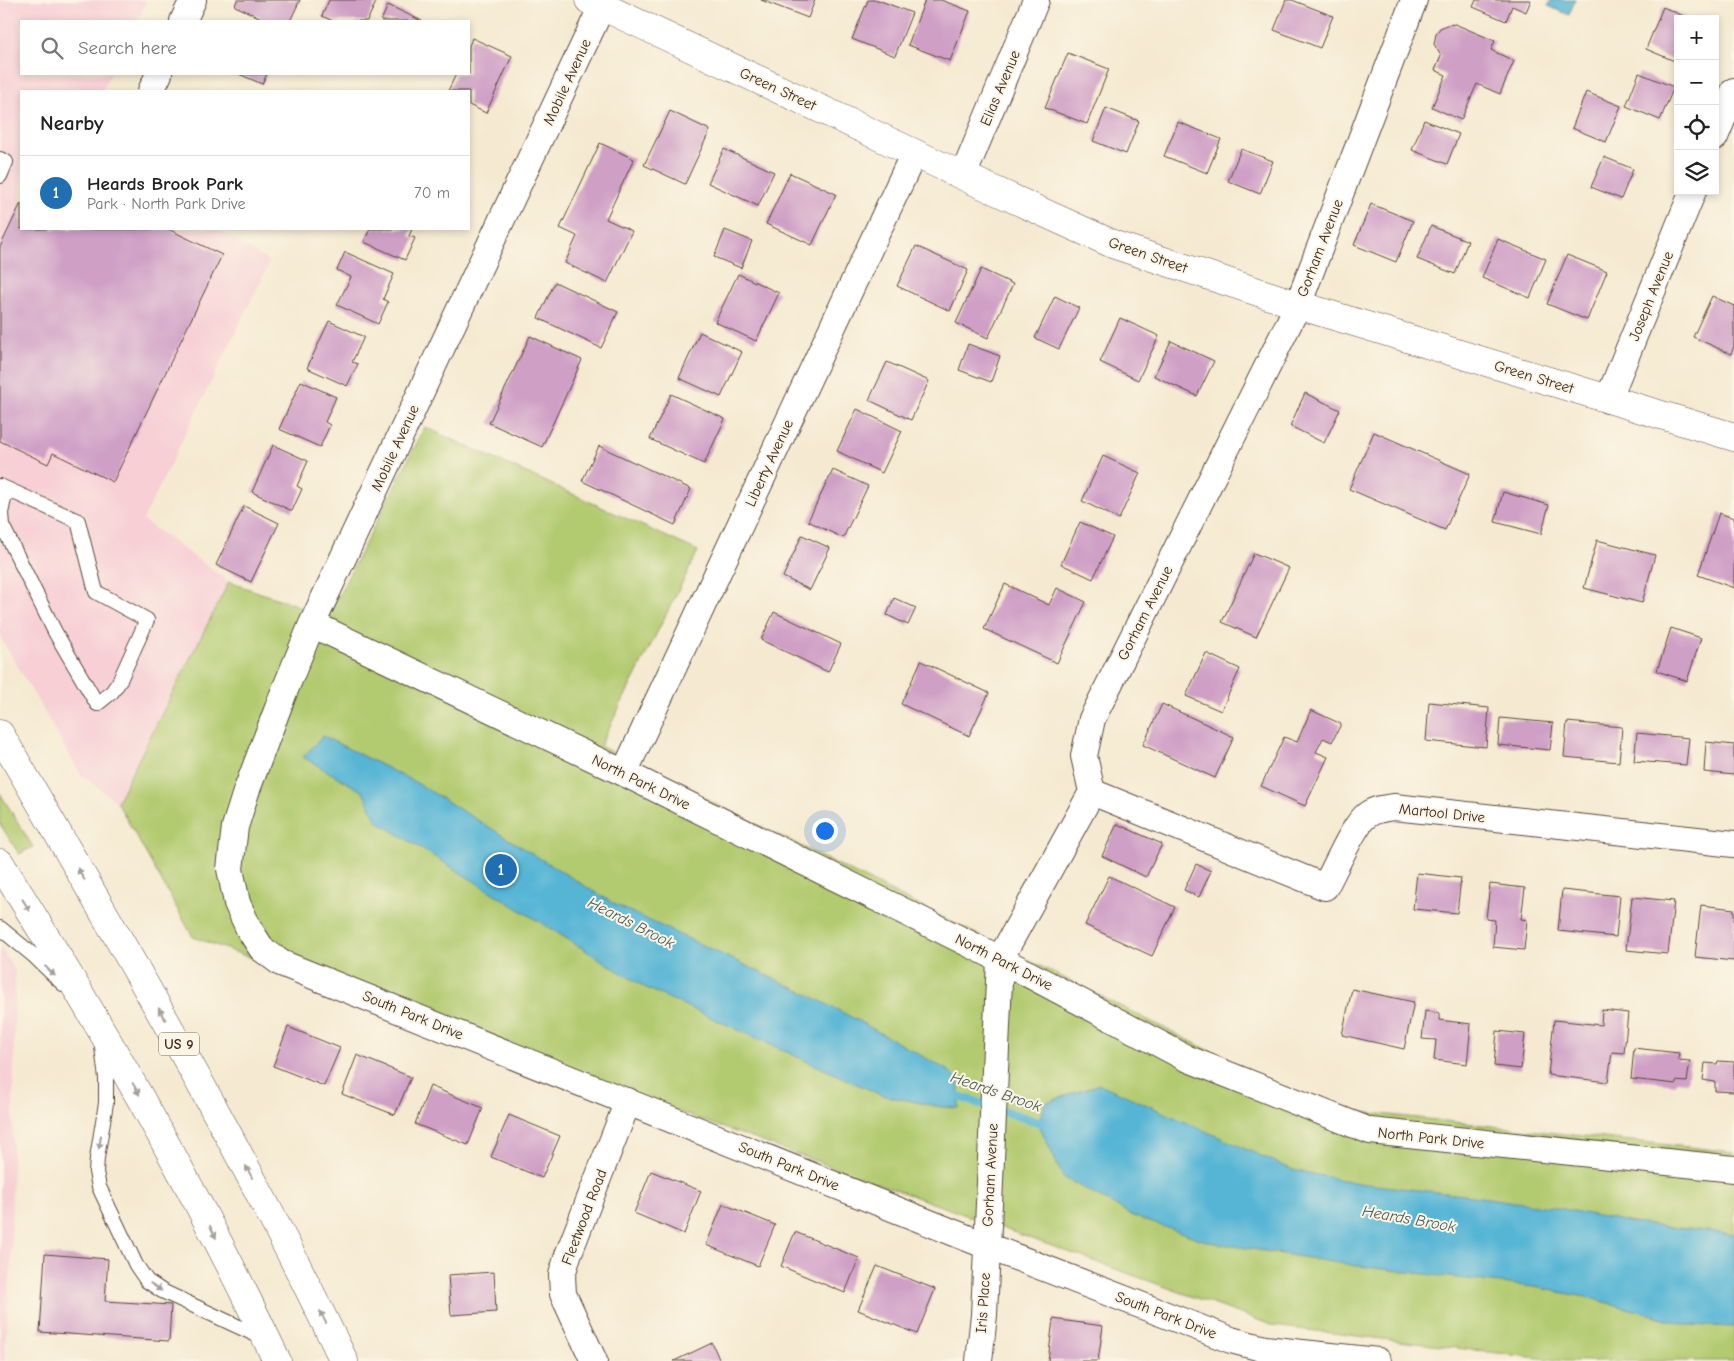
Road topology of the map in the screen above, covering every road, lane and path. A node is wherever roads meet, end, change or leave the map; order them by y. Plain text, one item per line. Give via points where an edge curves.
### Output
1 (193, 0) edge
2 (1036, 0) edge
3 (1414, 0) edge
4 (595, 3) edge
5 (183, 20) edge
6 (159, 75) edge
7 (151, 90) edge
8 (1734, 91) edge
9 (1719, 127) edge
10 (914, 153) junction
11 (0, 159) edge
12 (0, 176) edge
13 (963, 176) junction
14 (1691, 195) edge
15 (1298, 305) junction
16 (1608, 400) junction
17 (1734, 437) edge
18 (3, 488) edge
19 (312, 624) junction
20 (0, 734) edge
21 (624, 773) junction
22 (1092, 792) junction
23 (1734, 844) edge
24 (0, 864) edge
25 (237, 903) joint
26 (0, 928) edge
27 (1000, 959) junction
28 (88, 1009) junction
29 (628, 1101) junction
30 (1734, 1169) edge
31 (987, 1246) junction
32 (272, 1351) edge
33 (344, 1361) edge
34 (594, 1361) edge
35 (979, 1361) edge
36 (1378, 1361) edge

1 - 5 street
2 - 13 street, Elias Avenue
3 - 15 street, Gorham Avenue
4 - 10 main road, Green Street
4 - 19 street, Mobile Avenue
6 - 7 street
8 - 9 street
10 - 13 main road, Green Street
10 - 21 street, Liberty Avenue
11 - 12 lane via 6,162
13 - 15 main road, Green Street via 1115,245
14 - 16 street, Joseph Avenue
15 - 16 main road, Green Street
15 - 22 street, Gorham Avenue via 1092,719 1084,756
16 - 17 main road, Green Street
18 - 18 lane via 78,520 96,592 147,620 119,682 98,704 55,632 2,524
19 - 21 street, North Park Drive
19 - 25 street, Mobile Avenue via 235,827 230,869
33 -> 20 main road, US 9 via 278,1227 177,1041
21 - 27 street, North Park Drive
22 - 23 street, Martool Drive via 1326,887 1367,815 1394,807
22 - 27 street, Gorham Avenue
24 -> 28 main road
25 - 29 street, South Park Drive via 262,949 281,963
26 -> 28 lane via 34,955
27 - 30 street, North Park Drive via 1186,1058 1370,1132
27 - 31 street, Gorham Avenue
28 -> 32 main road via 170,1149
28 -> 32 lane via 99,1035 106,1078 106,1103 96,1172 99,1187 136,1265 147,1281 162,1291
29 - 31 street, South Park Drive
29 - 34 street, Fleetwood Road via 562,1275 563,1294
31 - 35 street, Iris Place
31 - 36 street, South Park Drive via 1239,1343 1265,1349

